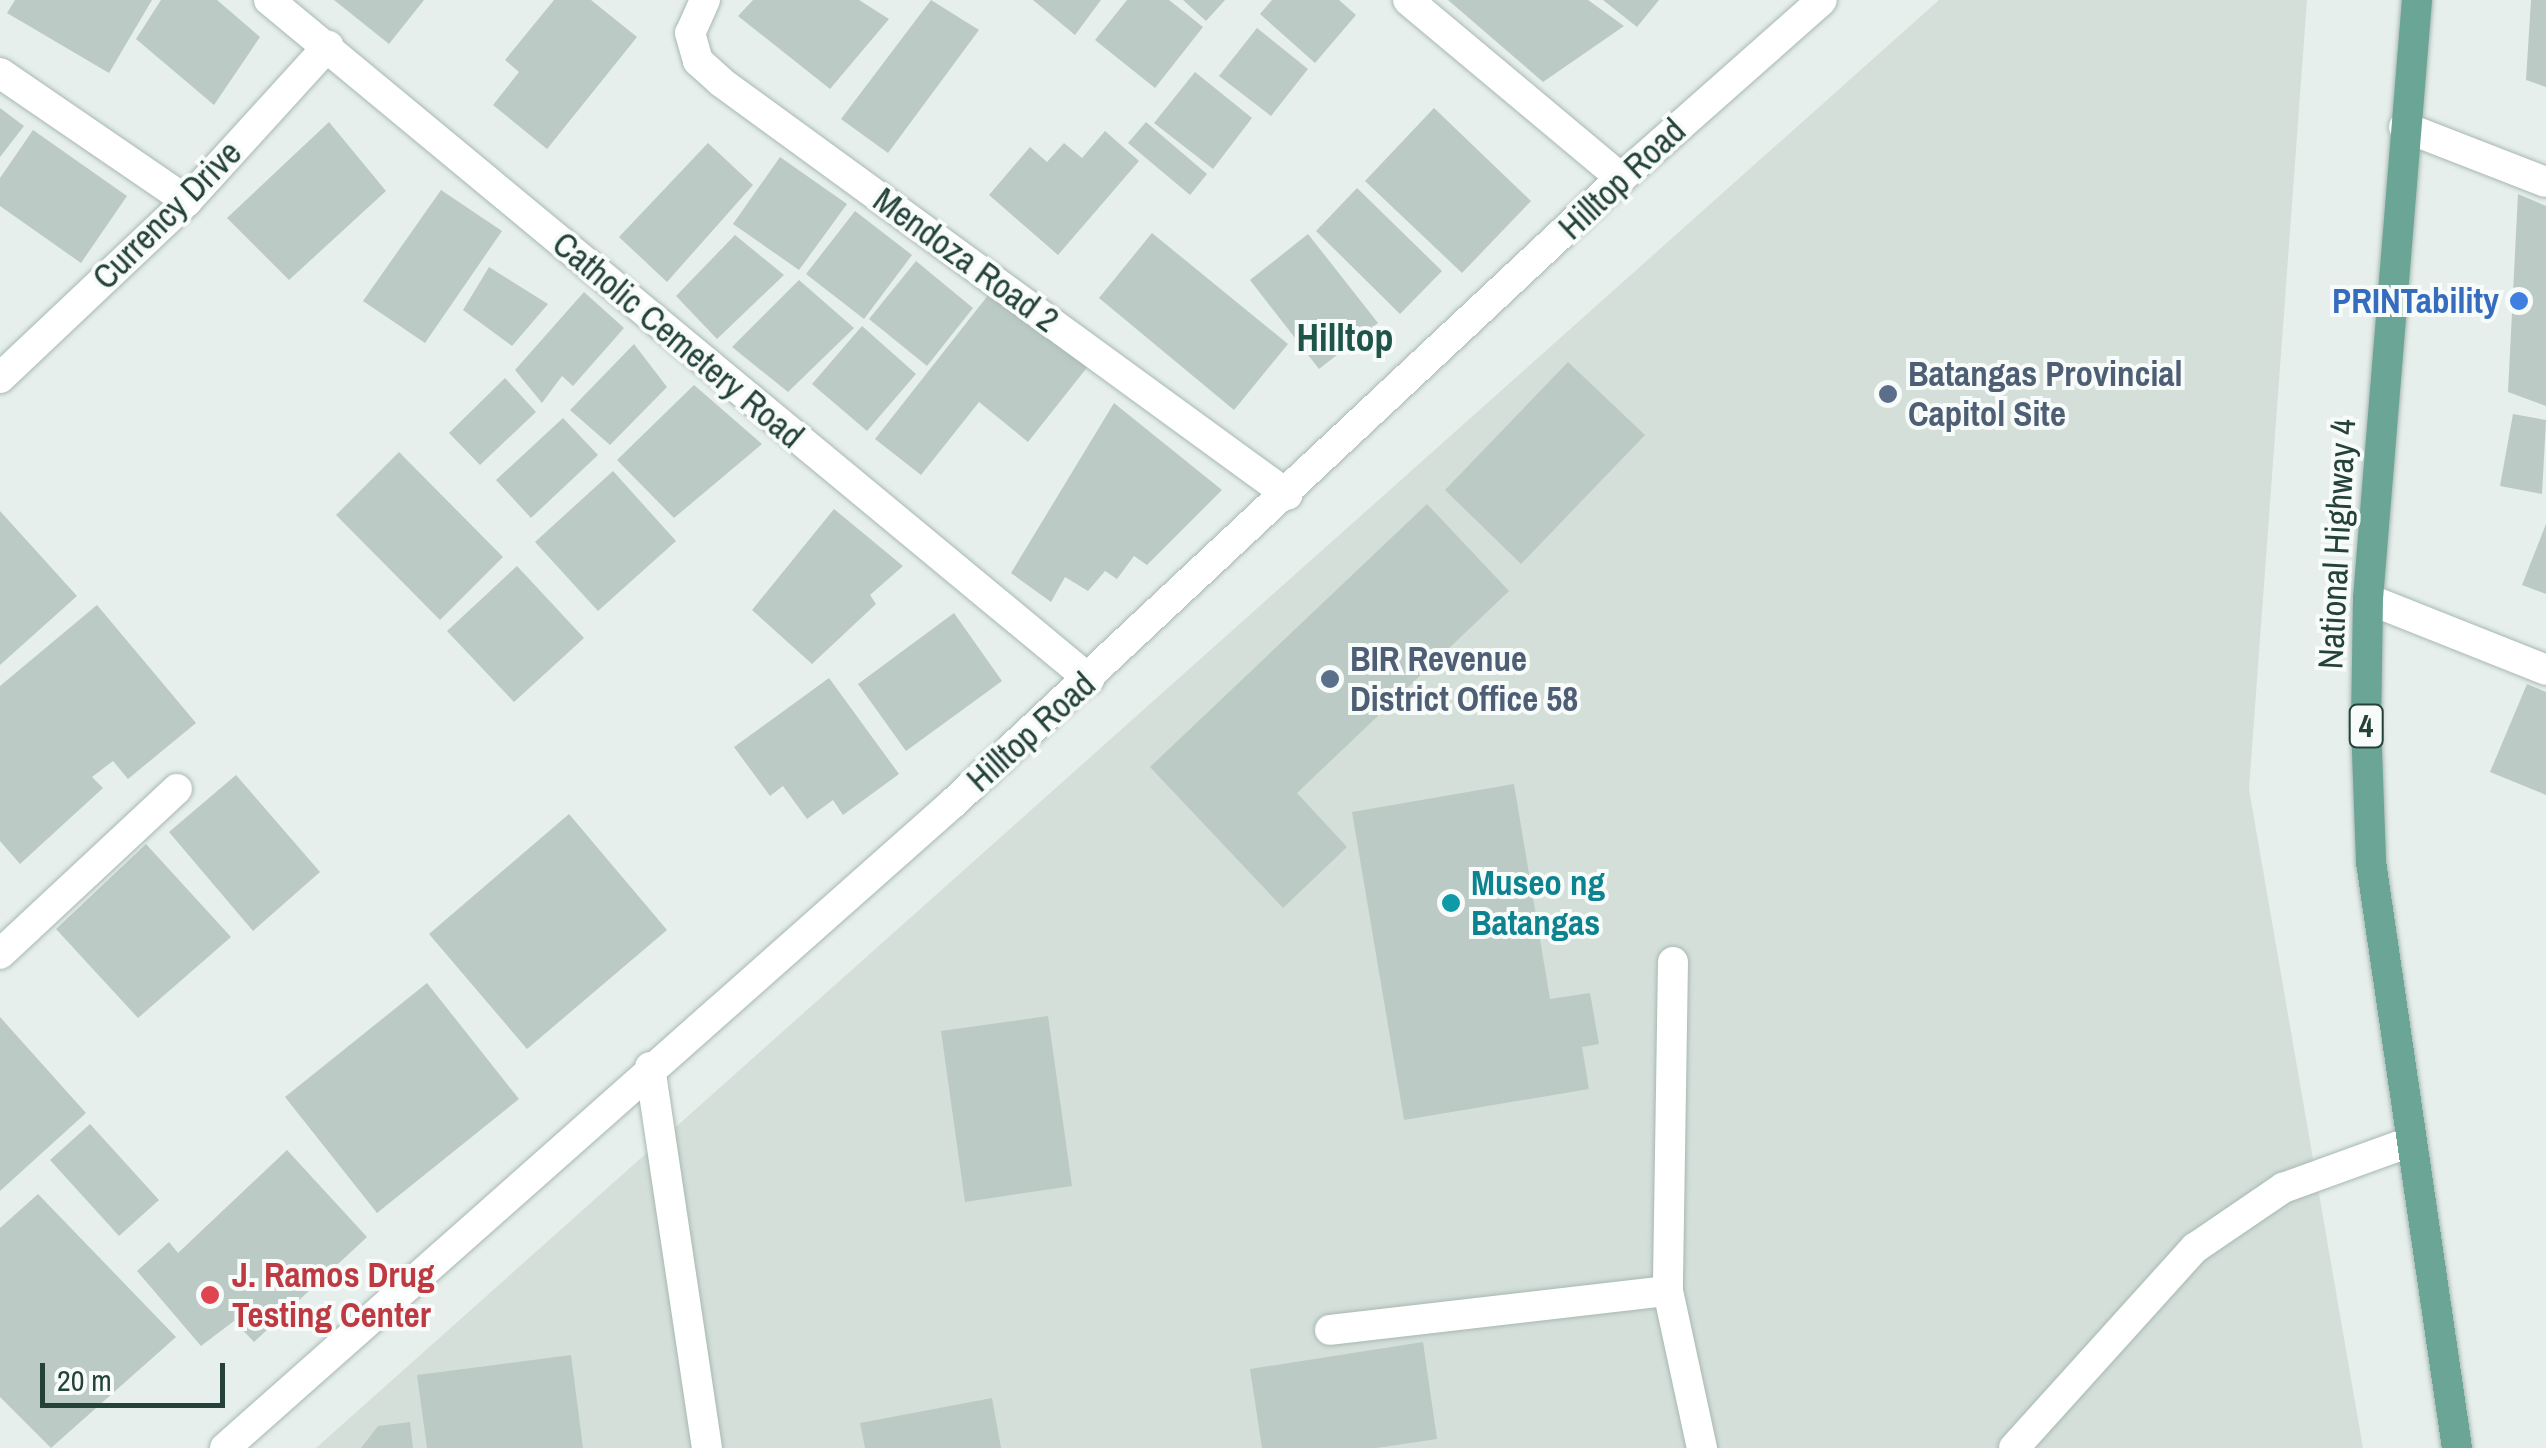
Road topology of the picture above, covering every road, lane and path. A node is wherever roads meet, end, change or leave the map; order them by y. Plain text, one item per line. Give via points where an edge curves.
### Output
1 (269, 0) edge
2 (705, 0) edge
3 (1408, 0) edge
4 (1822, 0) edge
5 (2417, 0) edge
6 (328, 46) junction
7 (0, 73) edge
8 (2404, 127) junction
9 (1621, 178) junction
10 (2546, 182) edge
11 (186, 201) junction
12 (0, 378) edge
13 (1288, 495) junction
14 (2368, 600) junction
15 (2546, 670) edge
16 (1089, 679) junction
17 (177, 789) dead end
18 (0, 954) edge
19 (1673, 962) dead end
20 (650, 1067) junction
21 (2410, 1142) junction
22 (1668, 1291) junction
23 (1330, 1330) dead end
24 (225, 1448) edge
25 (706, 1448) edge
26 (1702, 1448) edge
27 (2014, 1448) edge
28 (2457, 1448) edge

1 - 6 street, Catholic Cemetery Road
2 - 13 street, Mendoza Road 2 via 690,33 698,61 720,82
3 - 9 street
4 - 9 street, Hilltop Road
5 - 8 main road, National Highway 4 / 4
6 - 11 street, Currency Drive
6 - 16 street, Catholic Cemetery Road
7 - 11 street
8 - 10 street
8 - 14 main road, National Highway 4 / 4
9 - 13 street, Hilltop Road
11 - 12 street, Currency Drive
13 - 16 street, Hilltop Road
14 - 15 street
14 - 21 main road, National Highway 4 / 4 via 2371,862
16 - 20 street, Hilltop Road
17 - 18 street
19 - 22 street
20 - 24 street, Hilltop Road
20 - 25 street
21 - 27 street via 2283,1188 2196,1248
21 - 28 main road, National Highway 4 / 4
22 - 23 street
22 - 26 street

